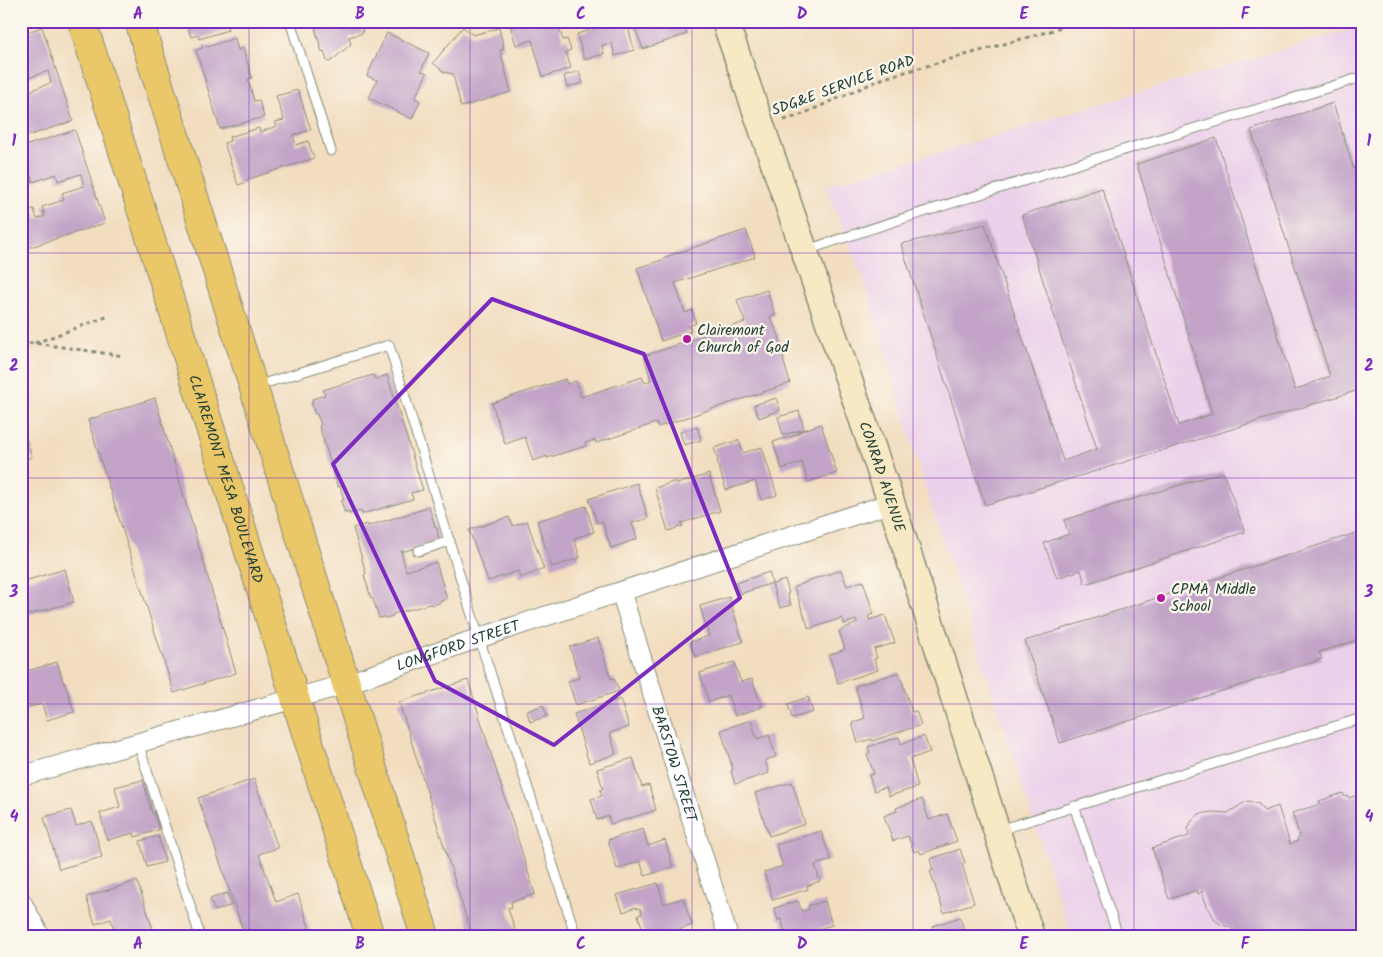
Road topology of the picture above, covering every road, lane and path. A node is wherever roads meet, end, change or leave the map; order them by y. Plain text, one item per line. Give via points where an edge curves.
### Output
1 (82, 21) edge
2 (139, 21) edge
3 (290, 21) edge
4 (725, 21) edge
5 (1076, 21) edge
6 (1362, 77) edge
7 (761, 127) junction
8 (331, 151) dead end
9 (805, 251) junction
10 (109, 316) dead end
11 (34, 343) junction
12 (21, 344) edge
13 (124, 356) dead end
14 (253, 387) junction
15 (891, 503) junction
16 (450, 541) junction
17 (418, 551) dead end
18 (621, 592) junction
19 (479, 638) junction
20 (346, 684) junction
21 (295, 698) junction
22 (1362, 718) edge
23 (138, 743) junction
24 (21, 776) edge
25 (1074, 806) junction
26 (996, 831) junction
27 (21, 901) edge
28 (40, 936) edge
29 (200, 936) edge
30 (370, 936) edge
31 (425, 936) edge
32 (576, 936) edge
33 (728, 936) edge
34 (1031, 936) edge
35 (1118, 936) edge

1 - 21 main road, CLAIREMONT MESA BOULEVARD
2 - 14 main road
3 - 8 lane
4 - 7 street, CONRAD AVENUE
5 - 7 path, SDG&E SERVICE ROAD via 884,78 798,116
6 - 9 lane via 912,214
7 - 9 street, CONRAD AVENUE
9 - 15 street, CONRAD AVENUE
10 - 11 path
11 - 12 path
11 - 13 path
14 - 16 lane via 389,344
14 - 20 main road
15 - 18 street, LONGFORD STREET
15 - 26 street, CONRAD AVENUE
16 - 17 lane
16 - 19 lane
18 - 19 street, LONGFORD STREET
18 - 33 street, BARSTOW STREET
19 - 20 street, LONGFORD STREET
19 - 32 lane
20 - 21 street, LONGFORD STREET
20 - 31 main road
21 - 23 street, LONGFORD STREET
21 - 30 main road, CLAIREMONT MESA BOULEVARD
22 - 25 lane
23 - 24 street, LONGFORD STREET
23 - 29 lane
25 - 26 lane
25 - 35 lane
26 - 34 street, CONRAD AVENUE
27 - 28 street

